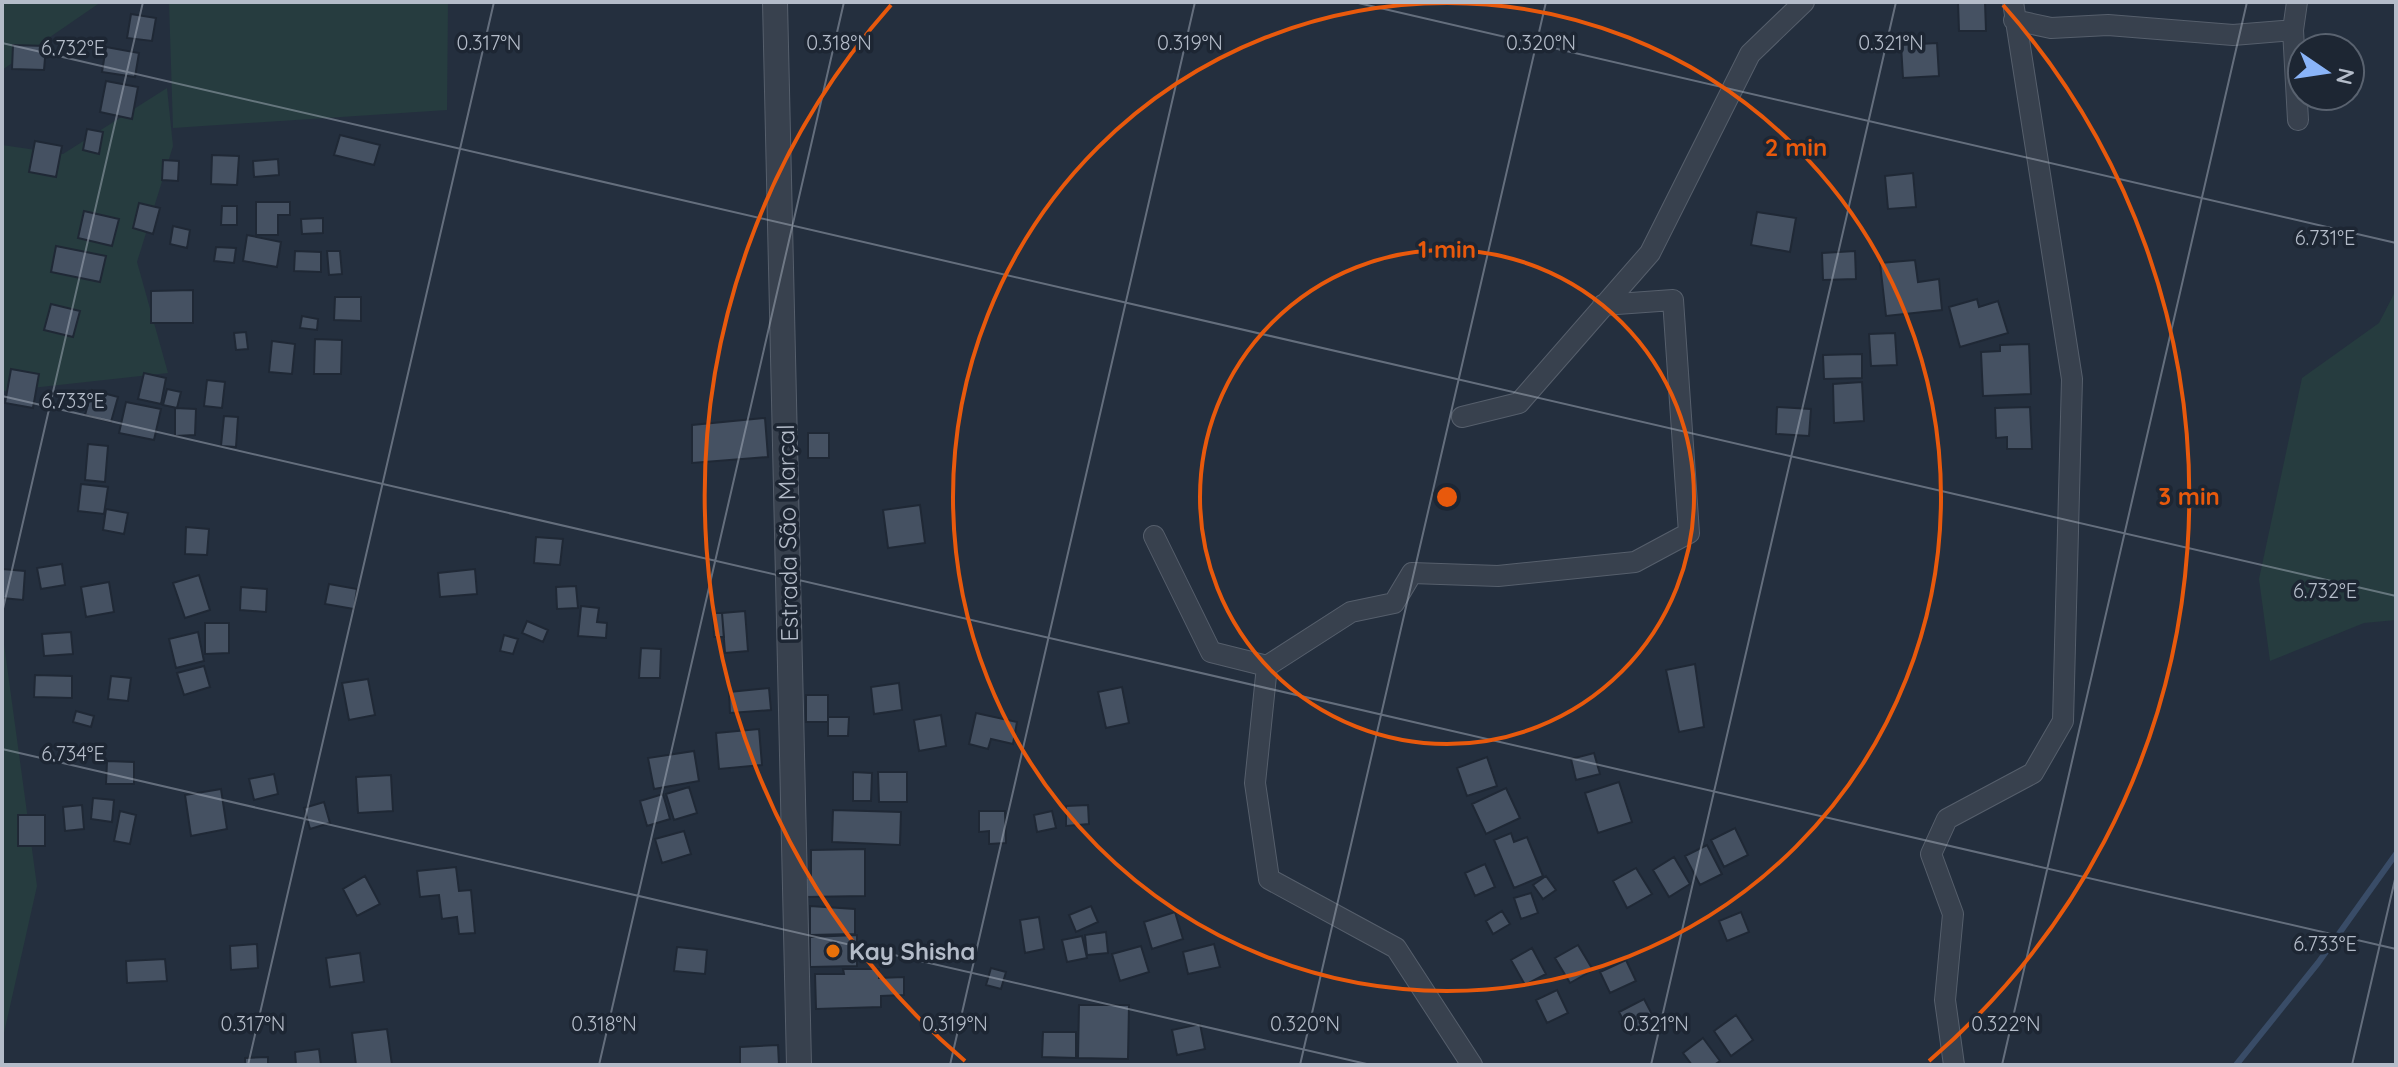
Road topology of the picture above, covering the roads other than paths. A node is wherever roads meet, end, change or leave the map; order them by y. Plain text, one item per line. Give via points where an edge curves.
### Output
1 (775, 2) edge
2 (1804, 2) edge
3 (2297, 2) edge
4 (2014, 11) edge
5 (2293, 30) junction
6 (2298, 120) dead end
7 (1603, 305) junction
8 (1462, 417) dead end
9 (1154, 536) dead end
10 (1267, 666) junction
11 (799, 1065) edge
12 (1472, 1065) edge
13 (1954, 1065) edge

1 - 11 street, Estrada São Marçal
2 - 7 street via 1750,54 1650,253
3 - 5 street
4 - 5 street via 2051,28 2108,25 2233,35
4 - 13 street via 2072,379 2063,721 2033,773 1947,819 1931,854 1953,914 1945,1000
5 - 6 street
7 - 8 street via 1519,403
7 - 10 street via 1673,300 1689,533 1635,562 1498,576 1412,573 1394,603 1351,612
9 - 10 street via 1211,652
10 - 12 street via 1255,783 1269,879 1396,948

